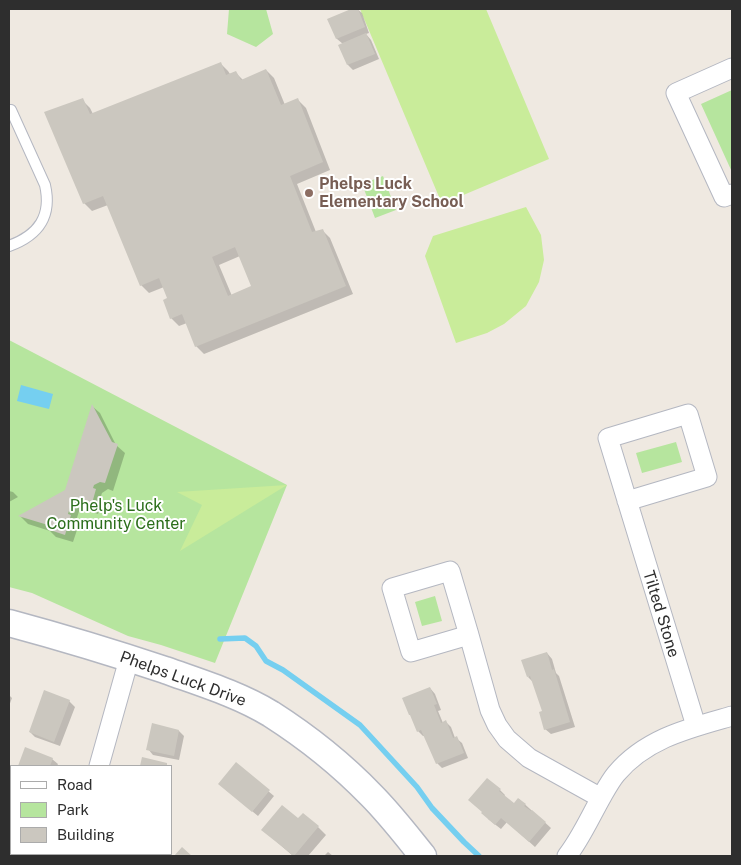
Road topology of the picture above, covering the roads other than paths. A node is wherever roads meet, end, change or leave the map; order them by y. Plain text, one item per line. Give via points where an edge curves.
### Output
1 (732, 68) edge
2 (9, 110) edge
3 (732, 194) edge
4 (9, 246) edge
5 (627, 501) junction
6 (9, 623) edge
7 (469, 635) junction
8 (129, 659) junction
9 (732, 716) edge
10 (696, 726) junction
11 (99, 765) edge
12 (601, 798) junction
13 (423, 856) edge
14 (566, 856) edge

1 - 3 street via 676,93 724,197
2 - 4 lane via 46,185 48,197 46,213 36,229
5 - 5 street, Tilted Stone via 707,477 688,414 608,438
5 - 10 street, Tilted Stone
6 - 8 street, Phelps Luck Drive
7 - 7 street via 411,652 392,588 450,571
7 - 12 street via 490,710 507,739 529,758
8 - 11 street
8 - 13 street, Phelps Luck Drive via 233,695 303,736 373,796
9 - 10 street
10 - 12 street via 642,750 615,775
12 - 14 street via 575,846

